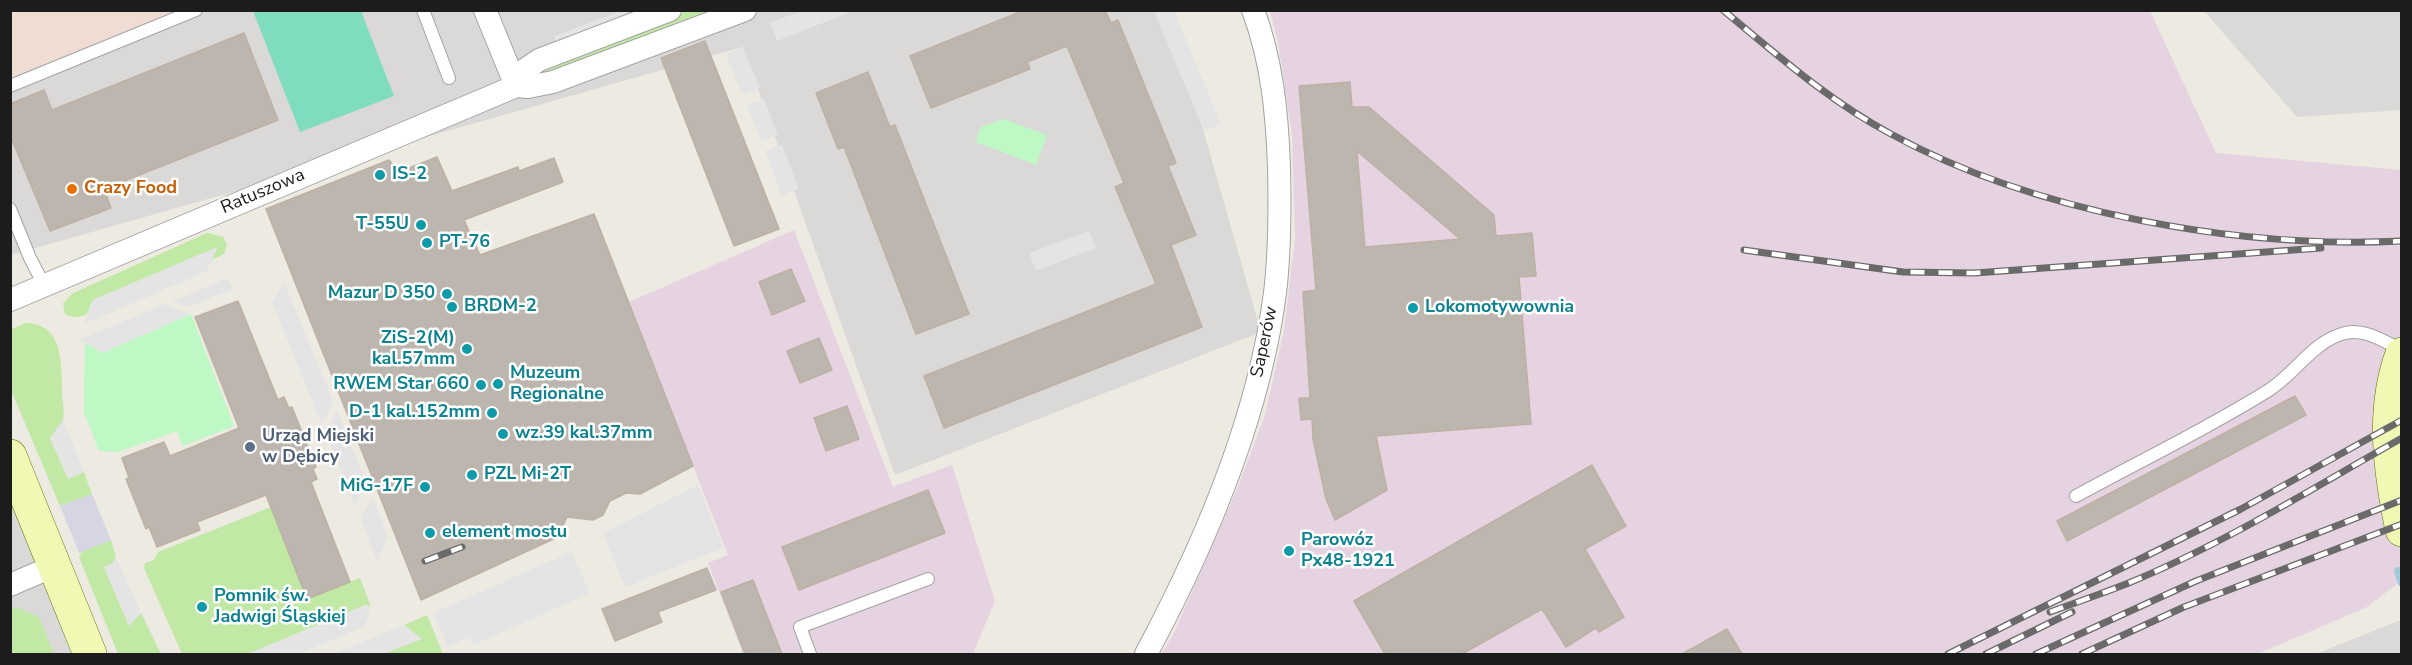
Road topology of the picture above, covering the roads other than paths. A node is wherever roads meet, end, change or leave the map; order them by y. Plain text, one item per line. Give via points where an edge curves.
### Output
1 (196, 10) edge
2 (423, 10) edge
3 (485, 10) edge
4 (669, 10) edge
5 (745, 10) edge
6 (1254, 10) edge
7 (449, 78) dead end
8 (10, 86) edge
9 (516, 86) junction
10 (10, 209) edge
11 (44, 285) junction
12 (10, 300) edge
13 (2402, 352) edge
14 (10, 456) edge
15 (2076, 496) dead end
16 (2402, 530) edge
17 (54, 566) junction
18 (928, 579) dead end
19 (10, 585) edge
20 (90, 654) edge
21 (810, 654) edge
22 (1146, 654) edge

1 - 8 lane
2 - 7 lane
3 - 9 street
4 - 9 street, Ratuszowa via 539,60 523,71
5 - 9 street, Ratuszowa via 553,82
6 - 22 street, Saperów via 1272,77 1278,137 1280,239 1268,336 1236,448 1170,610
9 - 11 street, Ratuszowa
10 - 11 lane
11 - 12 street, Ratuszowa
13 - 15 lane via 2366,334 2347,332 2335,337 2313,351 2270,390
13 - 16 street via 2391,398 2389,459
14 - 17 street
17 - 19 street
17 - 20 street
18 - 21 lane via 800,627

